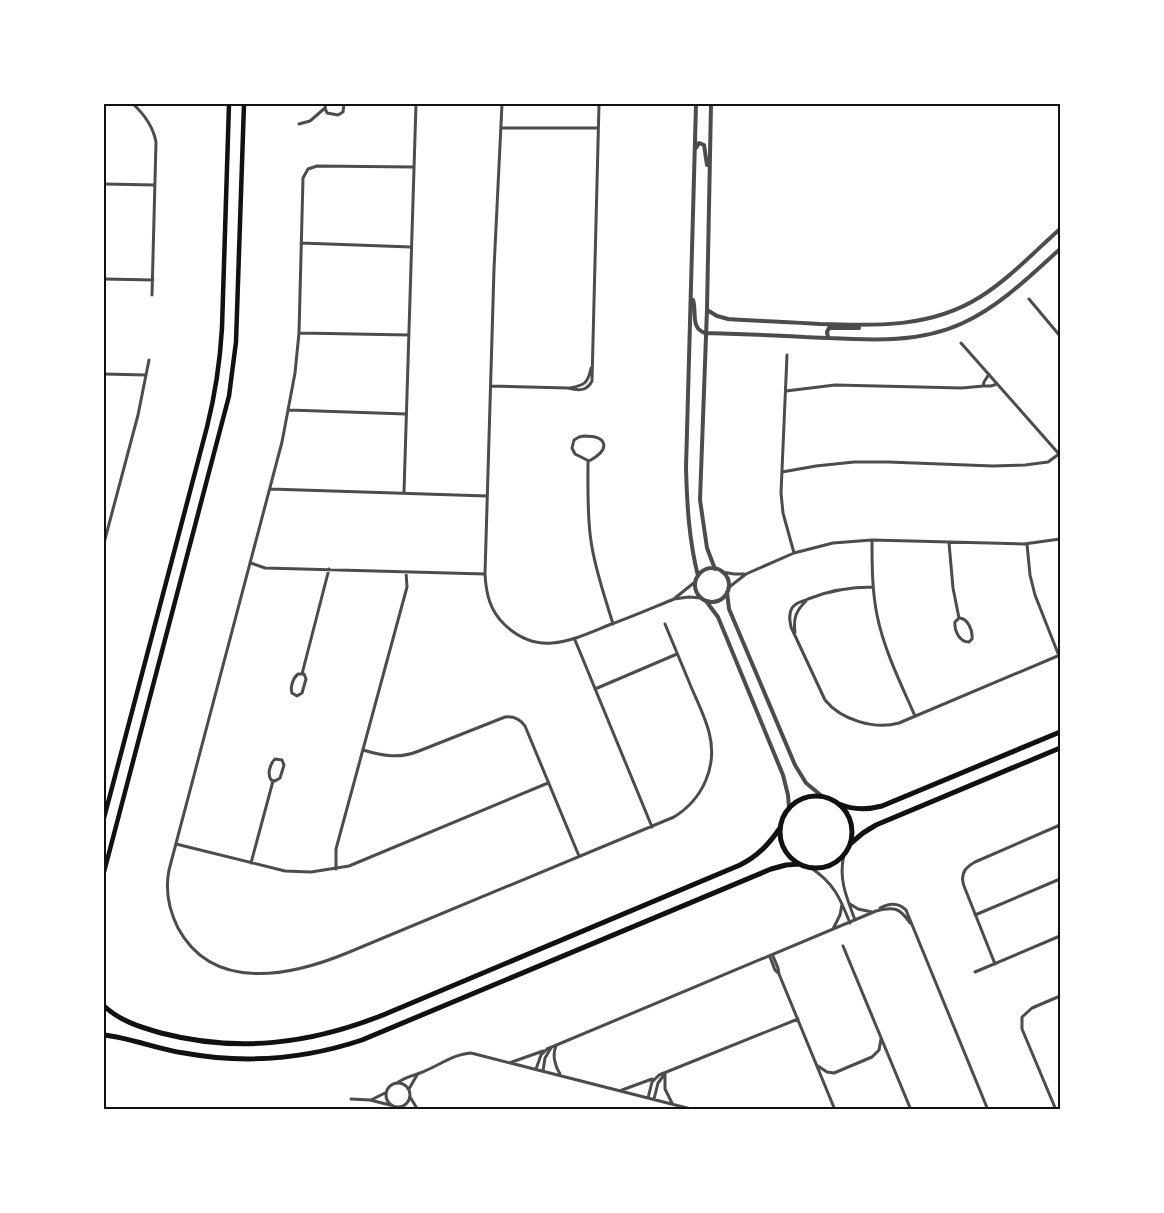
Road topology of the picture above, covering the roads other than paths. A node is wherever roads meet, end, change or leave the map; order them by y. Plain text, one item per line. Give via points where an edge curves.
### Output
1 (133, 104) edge
2 (229, 104) edge
3 (244, 104) edge
4 (344, 104) edge
5 (416, 104) edge
6 (502, 104) edge
7 (598, 104) edge
8 (696, 104) edge
9 (711, 104) edge
10 (325, 106) edge
11 (299, 124) dead end
12 (502, 128) junction
13 (598, 128) junction
14 (695, 148) junction
15 (414, 167) junction
16 (709, 175) junction
17 (104, 184) edge
18 (155, 185) junction
19 (1060, 229) edge
20 (301, 243) junction
21 (411, 247) junction
22 (1060, 249) edge
23 (104, 279) edge
24 (153, 280) junction
25 (152, 295) dead end
26 (692, 298) junction
27 (1029, 299) dead end
28 (706, 309) junction
29 (872, 326) junction
30 (299, 333) junction
31 (705, 333) junction
32 (409, 335) junction
33 (1060, 336) edge
34 (828, 338) junction
35 (961, 343) dead end
36 (787, 355) dead end
37 (149, 360) dead end
38 (104, 374) edge
39 (989, 374) junction
40 (146, 375) junction
41 (997, 384) junction
42 (491, 386) junction
43 (983, 386) junction
44 (786, 391) junction
45 (289, 410) junction
46 (406, 414) junction
47 (1060, 455) edge
48 (588, 461) junction
49 (782, 472) junction
50 (270, 489) junction
51 (404, 492) junction
52 (487, 496) junction
53 (1060, 539) edge
54 (872, 540) junction
55 (949, 542) junction
56 (104, 543) edge
57 (1026, 544) junction
58 (794, 553) junction
59 (251, 563) junction
60 (715, 569) junction
61 (329, 570) junction
62 (406, 572) junction
63 (722, 572) junction
64 (485, 574) junction
65 (746, 574) junction
66 (698, 576) junction
67 (695, 582) junction
68 (873, 587) junction
69 (728, 590) junction
70 (674, 599) junction
71 (704, 600) junction
72 (959, 618) junction
73 (613, 624) junction
74 (665, 624) dead end
75 (574, 639) junction
76 (677, 654) junction
77 (1060, 655) edge
78 (302, 674) junction
79 (595, 688) junction
80 (915, 717) junction
81 (1060, 732) edge
82 (1060, 748) edge
83 (363, 750) junction
84 (273, 781) junction
85 (548, 783) junction
86 (823, 797) junction
87 (838, 804) junction
88 (789, 808) junction
89 (104, 818) edge
90 (1060, 825) edge
91 (652, 827) junction
92 (780, 828) junction
93 (176, 844) junction
94 (850, 844) junction
95 (844, 855) junction
96 (579, 856) junction
97 (251, 863) junction
98 (798, 864) junction
99 (336, 868) junction
100 (811, 868) junction
101 (104, 872) edge
102 (1060, 879) edge
103 (848, 901) junction
104 (842, 902) junction
105 (875, 912) junction
106 (975, 915) junction
107 (855, 920) junction
108 (850, 922) junction
109 (833, 930) junction
110 (1060, 936) edge
111 (843, 946) dead end
112 (771, 956) junction
113 (995, 964) junction
114 (975, 972) dead end
115 (1060, 996) edge
116 (104, 1006) edge
117 (798, 1019) junction
118 (104, 1035) edge
119 (881, 1037) junction
120 (558, 1045) junction
121 (552, 1047) junction
122 (544, 1051) junction
123 (507, 1062) junction
124 (818, 1066) junction
125 (536, 1069) junction
126 (543, 1071) junction
127 (419, 1073) junction
128 (665, 1073) junction
129 (560, 1076) junction
130 (654, 1078) junction
131 (397, 1083) junction
132 (409, 1089) junction
133 (619, 1090) junction
134 (386, 1094) junction
135 (410, 1097) junction
136 (648, 1098) junction
137 (351, 1099) dead end
138 (654, 1099) junction
139 (370, 1100) junction
140 (672, 1104) junction
141 (391, 1105) junction
142 (399, 1107) junction
143 (405, 1110) edge
144 (418, 1110) edge
145 (695, 1110) edge
146 (835, 1110) edge
147 (911, 1110) edge
148 (988, 1110) edge
149 (1056, 1110) edge

1 - 18 street via 154,132
2 - 89 main road via 222,328 215,392
3 - 101 main road via 236,342 229,396
4 - 10 street via 338,115 327,113
5 - 15 street
6 - 12 street
7 - 13 street
8 - 14 street
9 - 16 street
10 - 11 street via 310,121
12 - 13 street
12 - 42 street
13 - 42 street via 589,377 581,385 568,388
14 - 16 street via 704,145
14 - 26 street
15 - 20 street via 308,169 303,181
15 - 21 street
16 - 28 street
17 - 18 street
18 - 24 street
19 - 29 street via 997,285 970,303 926,319
20 - 21 street
20 - 30 street
21 - 32 street
22 - 34 street via 1000,301 949,329 888,339
23 - 24 street
24 - 25 street
26 - 31 street via 696,326
26 - 66 street via 687,498
27 - 33 street
28 - 29 street via 728,319
28 - 31 street
29 - 34 street via 829,328
30 - 32 street
30 - 45 street
31 - 34 street
31 - 60 street via 700,500 707,549
32 - 46 street
35 - 39 street
36 - 44 street
37 - 40 street
38 - 40 street
39 - 41 street
39 - 43 street
40 - 56 street
41 - 43 street
41 - 47 street
42 - 52 street
43 - 44 street via 855,385
44 - 49 street
45 - 46 street
45 - 50 street
46 - 51 street
47 - 49 street via 1048,462 1025,465 854,462
48 - 48 street via 600,454 603,443 598,438 579,437 573,443 573,451
48 - 73 street via 591,541
49 - 58 street via 783,513
50 - 51 street
50 - 59 street
51 - 52 street
52 - 64 street
53 - 57 street
54 - 55 street
54 - 58 street via 833,543
54 - 68 street
55 - 57 street
55 - 72 street
57 - 77 street via 1035,595
58 - 65 street
59 - 61 street via 265,568
59 - 93 street
60 - 63 street
60 - 66 street
61 - 62 street
61 - 78 street
62 - 64 street
62 - 83 street via 407,587
63 - 65 street
63 - 69 street
64 - 75 street via 493,610 514,632 542,643
65 - 69 street
66 - 67 street
67 - 70 street
67 - 71 street via 696,591
68 - 80 street via 883,637
68 - 80 street via 822,593 795,605 790,622 822,695 834,710 876,726
69 - 71 street via 721,599
69 - 86 street via 729,609 795,765 806,783
70 - 71 street
70 - 73 street
71 - 88 street via 718,617 783,775
72 - 72 street via 955,627 961,639 969,642 973,637 967,620
73 - 75 street
74 - 76 street
75 - 79 street
76 - 79 street
76 - 91 street via 706,723 711,760 705,783 692,803
77 - 80 street
78 - 78 street via 294,677 291,689 295,696 302,693 306,679
79 - 91 street
81 - 87 main road via 882,806 858,809
82 - 94 main road via 882,822
83 - 85 street via 404,756 512,717 525,726
83 - 99 street via 336,849
84 - 84 street via 280,778 284,765 280,759 272,763 269,777
84 - 97 street
85 - 96 street
85 - 99 street
86 - 87 main road
86 - 88 main road via 808,797
87 - 94 main road via 849,818
88 - 92 main road
90 - 106 street via 966,868 962,882
91 - 96 street
92 - 98 main road via 786,852
92 - 116 main road via 762,850 740,865 383,1015 329,1033 262,1044 211,1042 140,1027
93 - 96 street via 167,891 181,932 210,962 252,974 294,970 332,959
93 - 97 street
94 - 95 main road
95 - 100 main road via 832,864
95 - 103 street via 842,879
97 - 99 street via 299,873
98 - 100 main road
98 - 118 main road via 771,869 373,1036 331,1050 283,1058 216,1058
100 - 104 street via 827,881
102 - 106 street
103 - 105 street via 858,909
103 - 107 street
104 - 108 street
104 - 109 street
105 - 107 street
105 - 148 street via 896,909 910,923
106 - 113 street
107 - 108 street
108 - 109 street
109 - 112 street
110 - 113 street
111 - 119 street
112 - 117 street
112 - 120 street
113 - 114 street
115 - 149 street via 1032,1008 1021,1022
117 - 124 street
117 - 128 street
119 - 124 street via 879,1050 872,1057 834,1073
119 - 147 street
120 - 121 street
120 - 129 street via 554,1056
121 - 122 street
121 - 126 street
122 - 123 street
122 - 125 street
123 - 125 street
123 - 127 street via 467,1053
124 - 146 street
125 - 126 street
126 - 129 street
127 - 131 street
127 - 132 street
128 - 130 street
128 - 138 street
128 - 140 street via 665,1089
129 - 133 street
130 - 133 street
130 - 136 street
131 - 132 street
131 - 134 street
132 - 135 street
133 - 136 street
134 - 139 street
134 - 141 street
135 - 142 street
135 - 144 street
136 - 138 street
137 - 139 street
138 - 140 street
139 - 141 street
140 - 145 street
141 - 142 street
142 - 143 street

